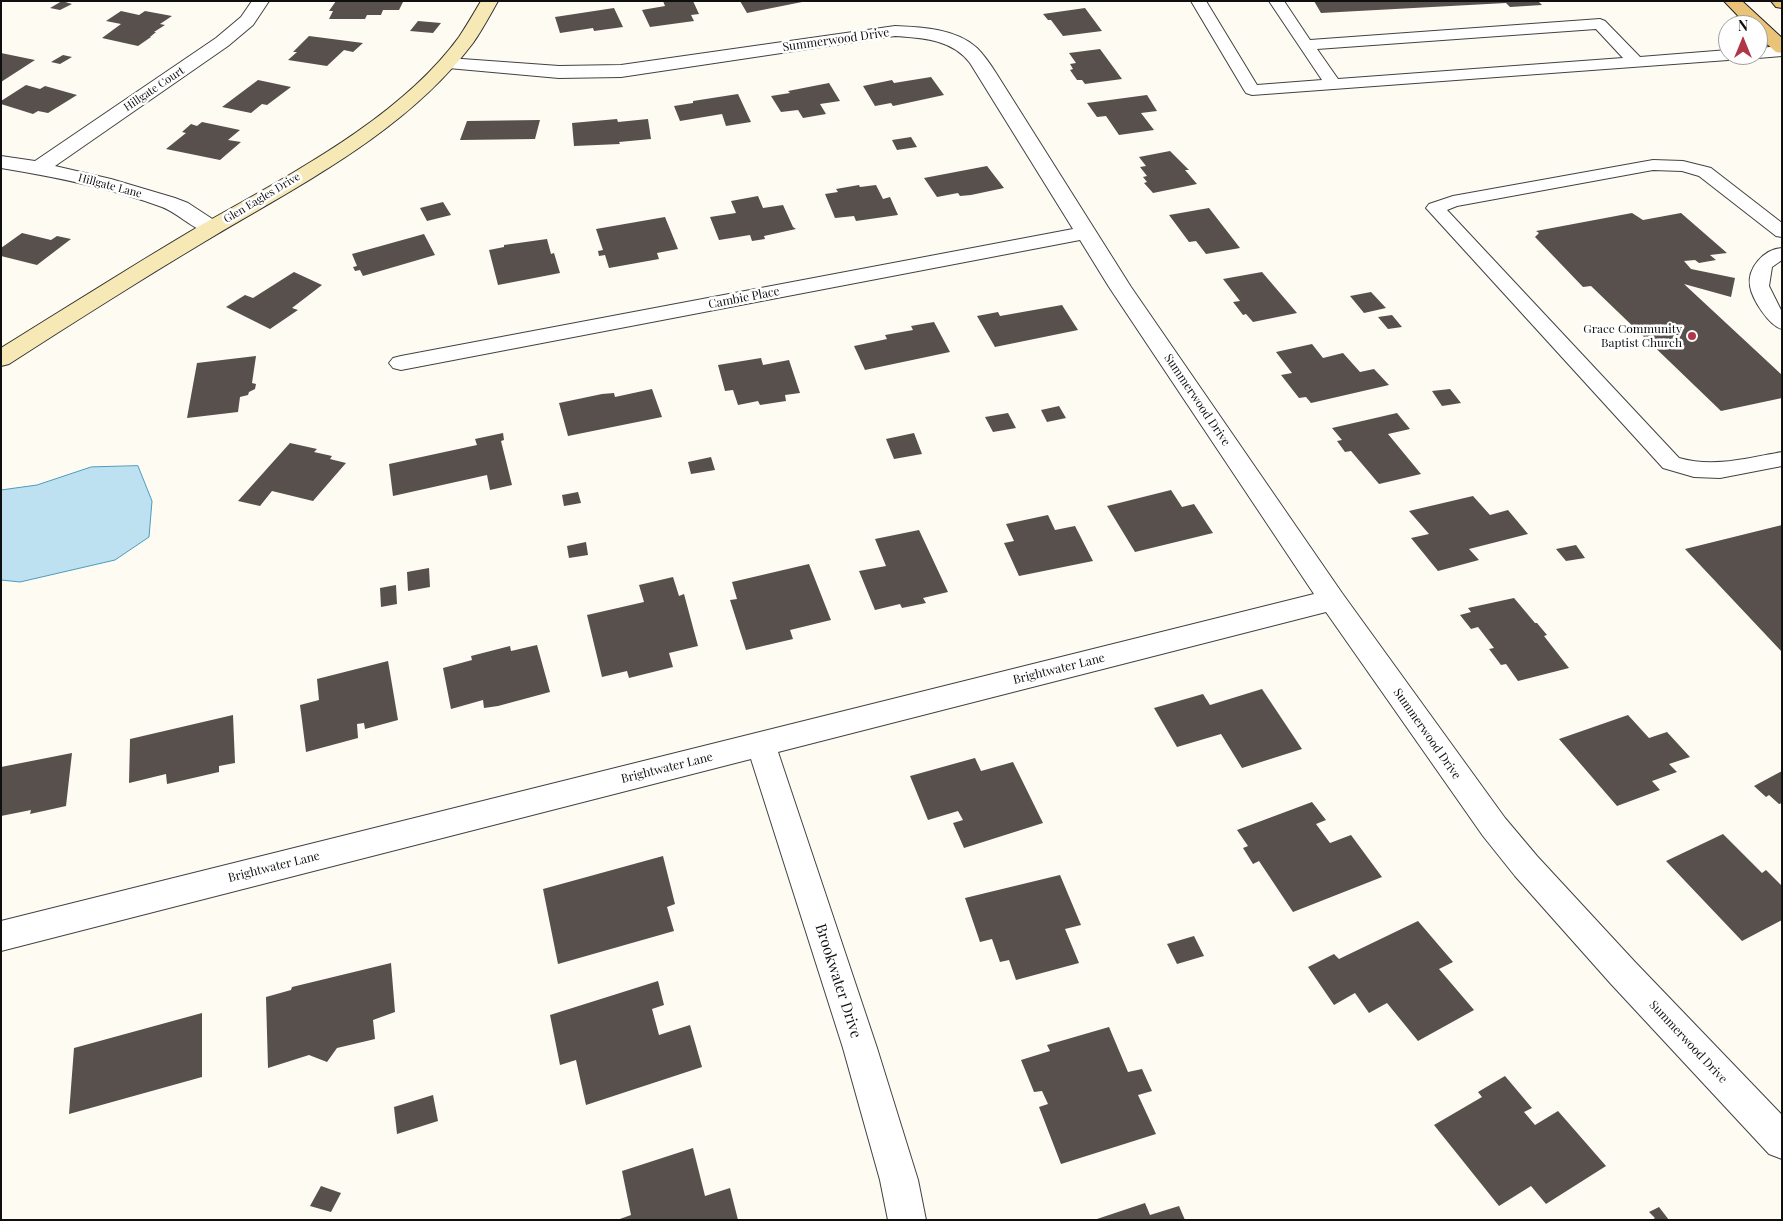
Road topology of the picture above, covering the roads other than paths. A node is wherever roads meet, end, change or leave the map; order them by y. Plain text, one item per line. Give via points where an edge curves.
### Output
1 (262, 1) edge
2 (490, 1) edge
3 (1198, 1) edge
4 (1276, 1) edge
5 (1732, 1) edge
6 (1747, 15) edge
7 (1768, 36) edge
8 (1306, 45) junction
9 (1782, 49) edge
10 (1768, 51) edge
11 (1718, 56) edge
12 (1636, 62) junction
13 (448, 63) junction
14 (1333, 84) junction
15 (1, 162) edge
16 (38, 168) junction
17 (213, 228) junction
18 (1782, 232) edge
19 (1086, 233) junction
20 (1782, 254) edge
21 (1782, 323) edge
22 (1, 359) edge
23 (401, 363) dead end
24 (1782, 459) edge
25 (1332, 600) junction
26 (761, 744) junction
27 (1, 936) edge
28 (1782, 1141) edge
29 (907, 1220) edge

1 - 16 street, Hillgate Court via 247,21 222,42
2 - 13 street, Glen Eagles Drive via 478,26
3 - 14 lane via 1252,90
4 - 8 lane
5 - 6 main road
7 - 9 main road
8 - 12 lane via 1600,24
8 - 14 lane
9 - 10 lane
11 - 12 lane
12 - 14 lane
13 - 17 street, Glen Eagles Drive via 404,105 375,127
13 - 19 street, Summerwood Drive via 588,73 621,71 878,33 936,35 971,52 987,73
15 - 16 street, Hillgate Lane
16 - 17 street, Hillgate Lane via 168,202 182,207
17 - 22 street, Glen Eagles Drive
18 - 24 lane via 1706,172 1683,166 1653,165 1453,201 1435,208 1670,463 1694,470 1720,471
19 - 23 street, Cambie Place
19 - 25 street, Summerwood Drive
20 - 21 lane via 1763,265 1759,286 1773,314
25 - 26 street, Brightwater Lane
25 - 28 street, Summerwood Drive via 1515,853
26 - 27 street, Brightwater Lane
26 - 29 street, Brookwater Drive via 860,1048 900,1180

